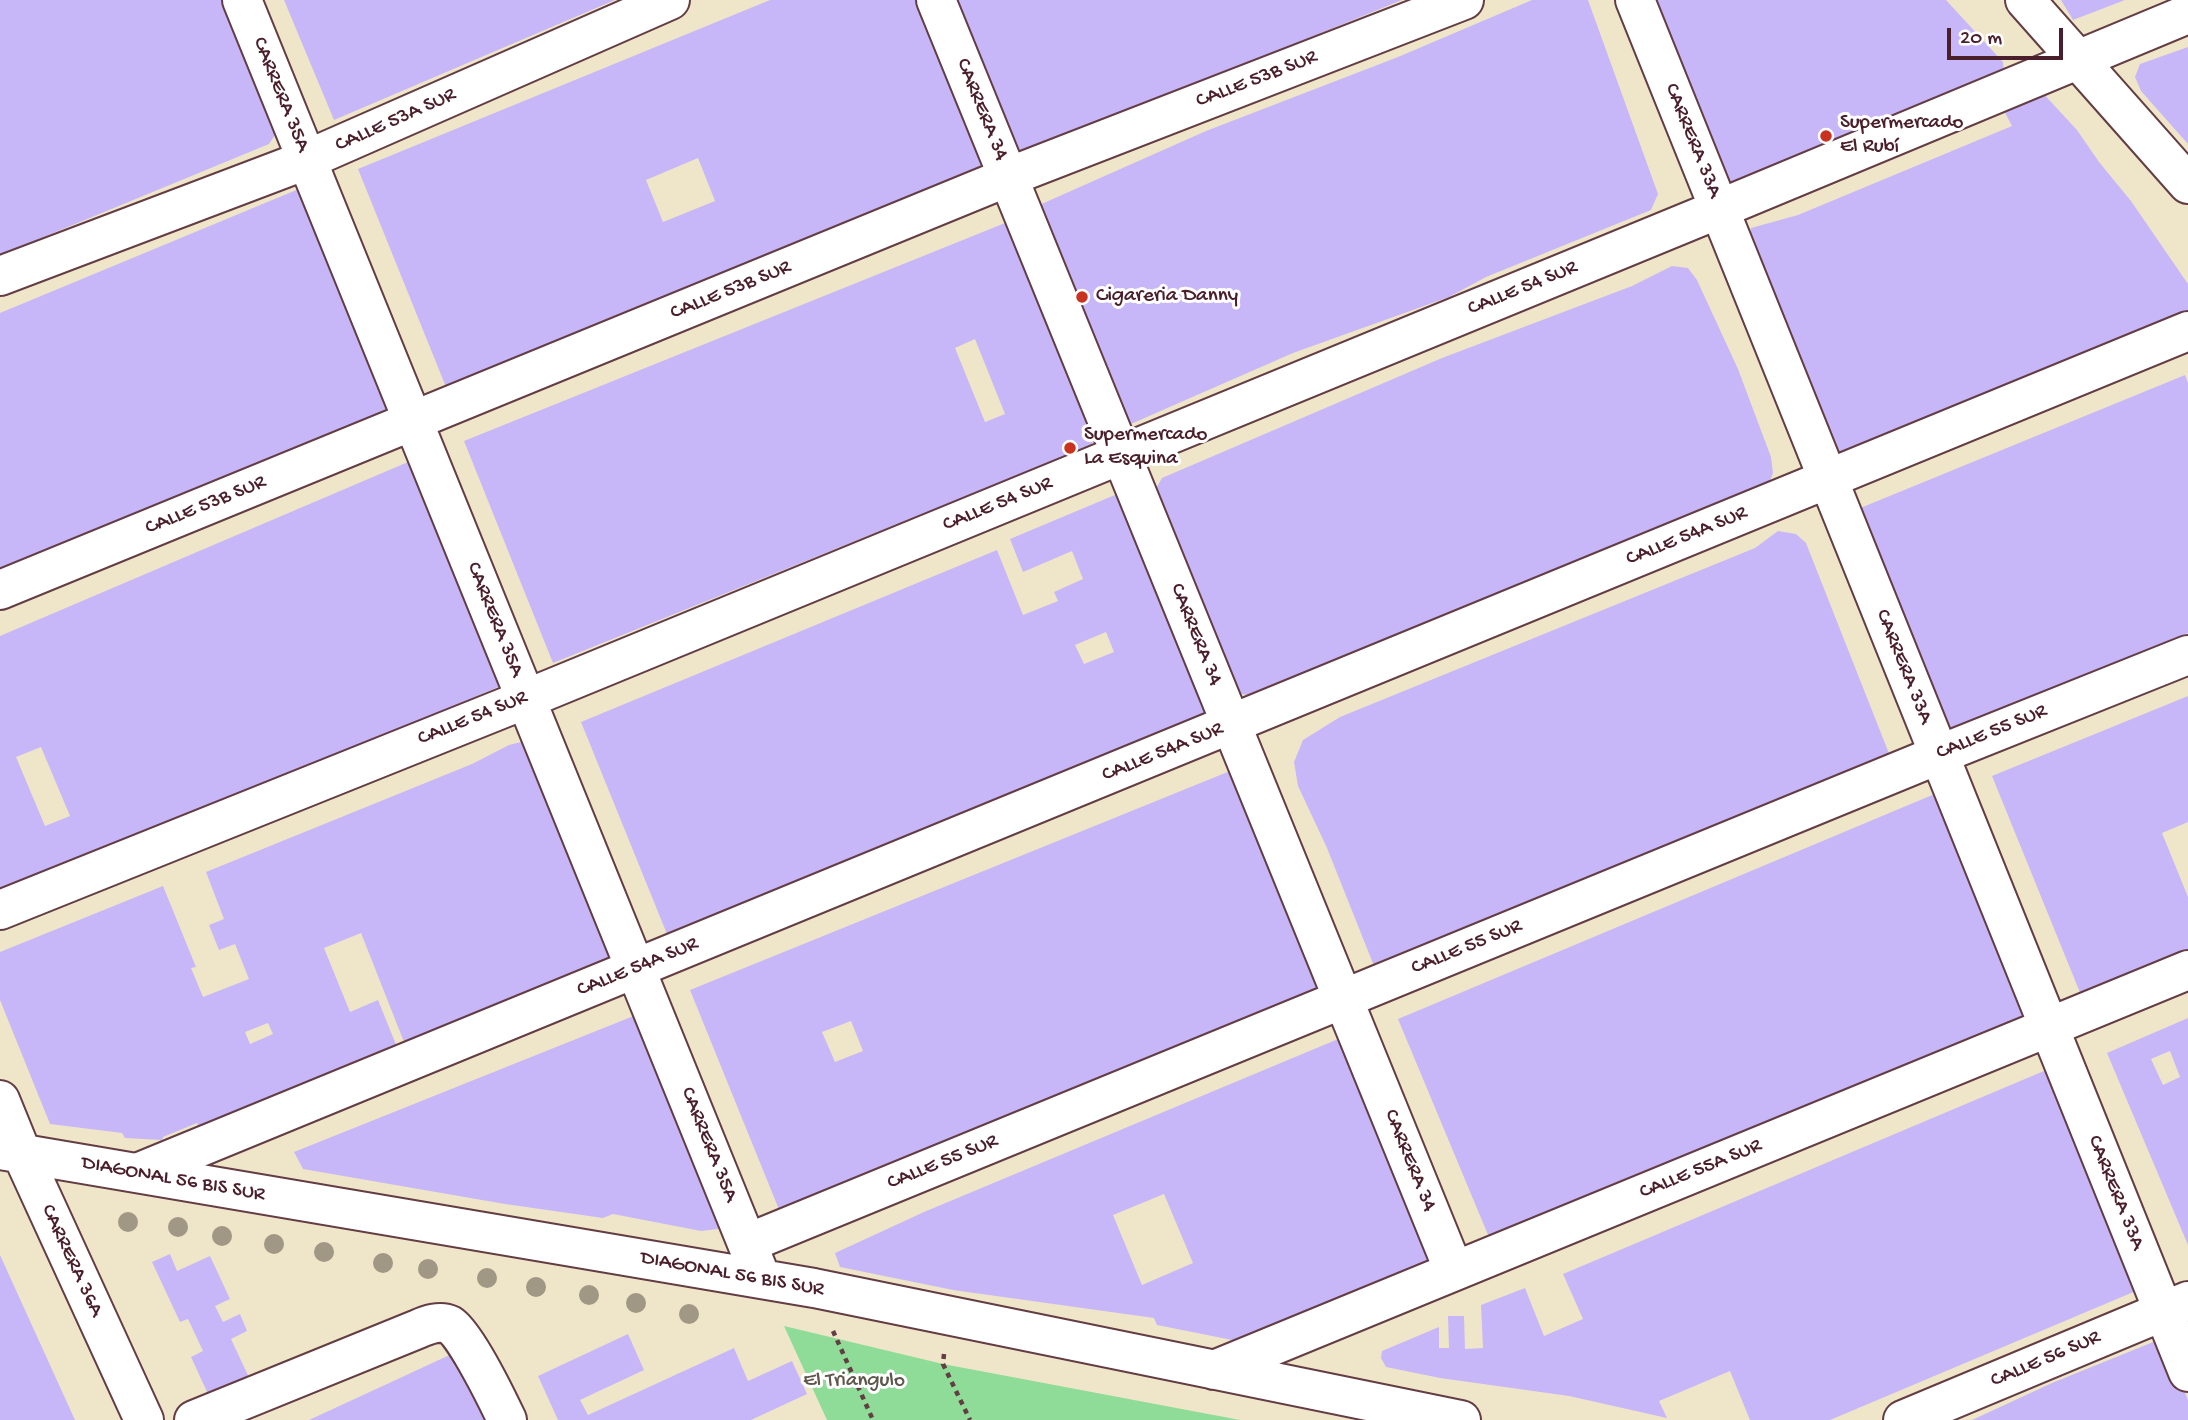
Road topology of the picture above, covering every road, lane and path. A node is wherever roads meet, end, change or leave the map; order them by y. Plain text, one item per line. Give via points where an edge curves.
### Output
1 (242, 0) edge
2 (670, 0) edge
3 (936, 0) edge
4 (1464, 0) edge
5 (1635, 0) edge
6 (2025, 0) edge
7 (2188, 14) edge
8 (2078, 60) junction
9 (306, 160) junction
10 (1008, 177) junction
11 (2188, 184) edge
12 (1719, 209) junction
13 (0, 276) edge
14 (2188, 331) edge
15 (412, 421) junction
16 (1121, 454) junction
17 (1828, 479) junction
18 (0, 590) edge
19 (2188, 655) edge
20 (526, 699) junction
21 (1231, 725) junction
22 (1938, 755) junction
23 (0, 909) edge
24 (636, 969) junction
25 (2188, 970) edge
26 (1343, 999) junction
27 (2049, 1028) junction
28 (0, 1100) edge
29 (11, 1152) edge
30 (137, 1173) junction
31 (748, 1243) junction
32 (1454, 1271) junction
33 (762, 1279) junction
34 (814, 1288) junction
35 (2175, 1306) edge
36 (947, 1315) junction
37 (1214, 1370) junction
38 (2188, 1372) edge
39 (144, 1420) edge
40 (194, 1420) edge
41 (507, 1420) edge
42 (873, 1420) edge
43 (970, 1420) edge
44 (1461, 1420) edge
45 (1903, 1420) edge

1 - 9 street, CARRERA 35A
2 - 9 street, CALLE 53A SUR
3 - 10 street, CARRERA 34
4 - 10 street, CALLE 53B SUR
5 - 12 street, CARRERA 33A
6 - 8 street
7 - 8 street, CALLE 54 SUR
8 - 11 street
8 - 12 street, CALLE 54 SUR
9 - 13 street, CALLE 53A SUR
9 - 15 street, CARRERA 35A
10 - 15 street, CALLE 53B SUR
10 - 16 street, CARRERA 34
12 - 16 street, CALLE 54 SUR
12 - 17 street, CARRERA 33A
14 - 17 street, CALLE 54A SUR
15 - 18 street, CALLE 53B SUR
15 - 20 street, CARRERA 35A
16 - 20 street, CALLE 54 SUR
16 - 21 street, CARRERA 34
17 - 21 street, CALLE 54A SUR
17 - 22 street, CARRERA 33A
19 - 22 street, CALLE 55 SUR
20 - 23 street, CALLE 54 SUR
20 - 24 street, CARRERA 35A
21 - 24 street, CALLE 54A SUR
21 - 26 street, CARRERA 34
22 - 26 street, CALLE 55 SUR
22 - 27 street, CARRERA 33A
24 - 30 street, CALLE 54A SUR
24 - 31 street, CARRERA 35A
25 - 27 street, CALLE 55A SUR
26 - 31 street, CALLE 55 SUR
26 - 32 street, CARRERA 34
27 - 32 street, CALLE 55A SUR
27 - 35 street, CARRERA 33A
28 - 29 street, CARRERA 36A
29 - 30 street, DIAGONAL 56 BIS SUR
29 - 39 street, CARRERA 36A
30 - 33 street, DIAGONAL 56 BIS SUR
31 - 33 street, CARRERA 35A
32 - 37 street, CALLE 55A SUR
33 - 34 street, DIAGONAL 56 BIS SUR
34 - 36 street, DIAGONAL 56 BIS SUR
34 - 42 path
35 - 38 street, CARRERA 33A
35 - 45 street, CALLE 56 SUR
36 - 37 street, DIAGONAL 56 BIS SUR
36 - 43 path via 943,1364
37 - 44 street, DIAGONAL 56 BIS SUR
40 - 41 street via 443,1323 462,1339

